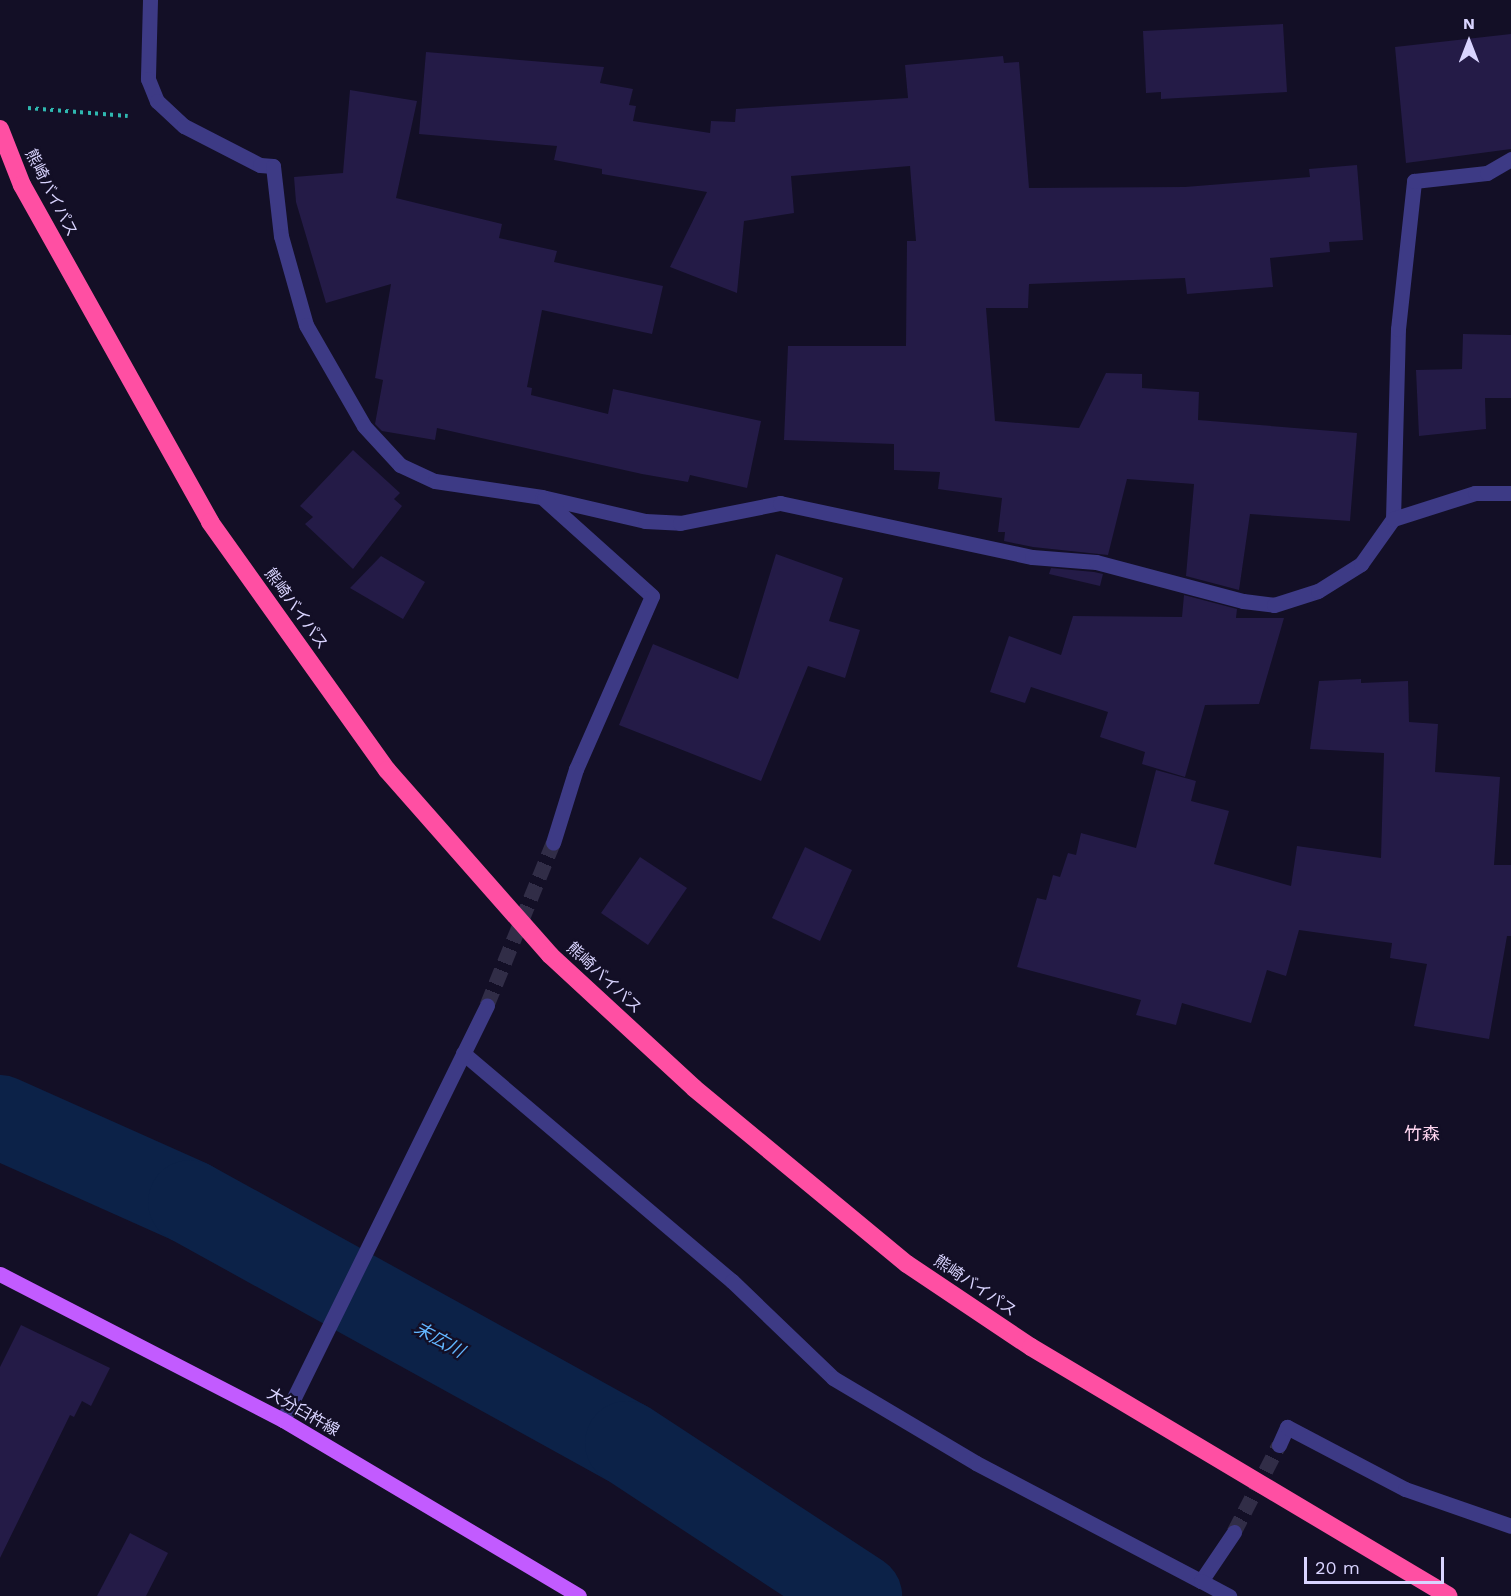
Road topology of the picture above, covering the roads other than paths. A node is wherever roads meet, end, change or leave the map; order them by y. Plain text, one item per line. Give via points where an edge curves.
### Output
1 (150, 0) edge
2 (0, 129) edge
3 (1511, 159) edge
4 (1511, 493) edge
5 (542, 497) junction
6 (1393, 519) junction
7 (553, 843) tunnel mouth
8 (487, 1005) tunnel mouth
9 (463, 1053) junction
10 (0, 1274) edge
11 (283, 1420) junction
12 (1279, 1445) tunnel mouth
13 (1511, 1526) edge
14 (1234, 1532) tunnel mouth
15 (1201, 1581) junction
16 (579, 1596) edge
17 (1229, 1596) edge
18 (1448, 1596) edge

1 - 5 street via 148,79 157,101 184,126 260,165 273,166 280,236 306,325 340,389 382,451 400,465 435,481
2 - 18 highway, 熊崎バイパス via 22,185 210,522 387,770 550,955 694,1088 907,1264 1031,1347
3 - 6 street via 1487,173 1414,181 1398,329
4 - 6 street via 1475,493
5 - 6 street via 645,521 680,523 780,503 1032,557 1096,562 1243,602 1274,605 1318,591 1361,564
5 - 7 street via 652,596 576,770
8 - 9 street
9 - 11 street
9 - 15 street via 732,1281 833,1378 976,1463
10 - 11 main road, 大分臼杵線
11 - 16 main road, 大分臼杵線
12 - 13 street via 1287,1427 1405,1489
14 - 15 street
15 - 17 street

